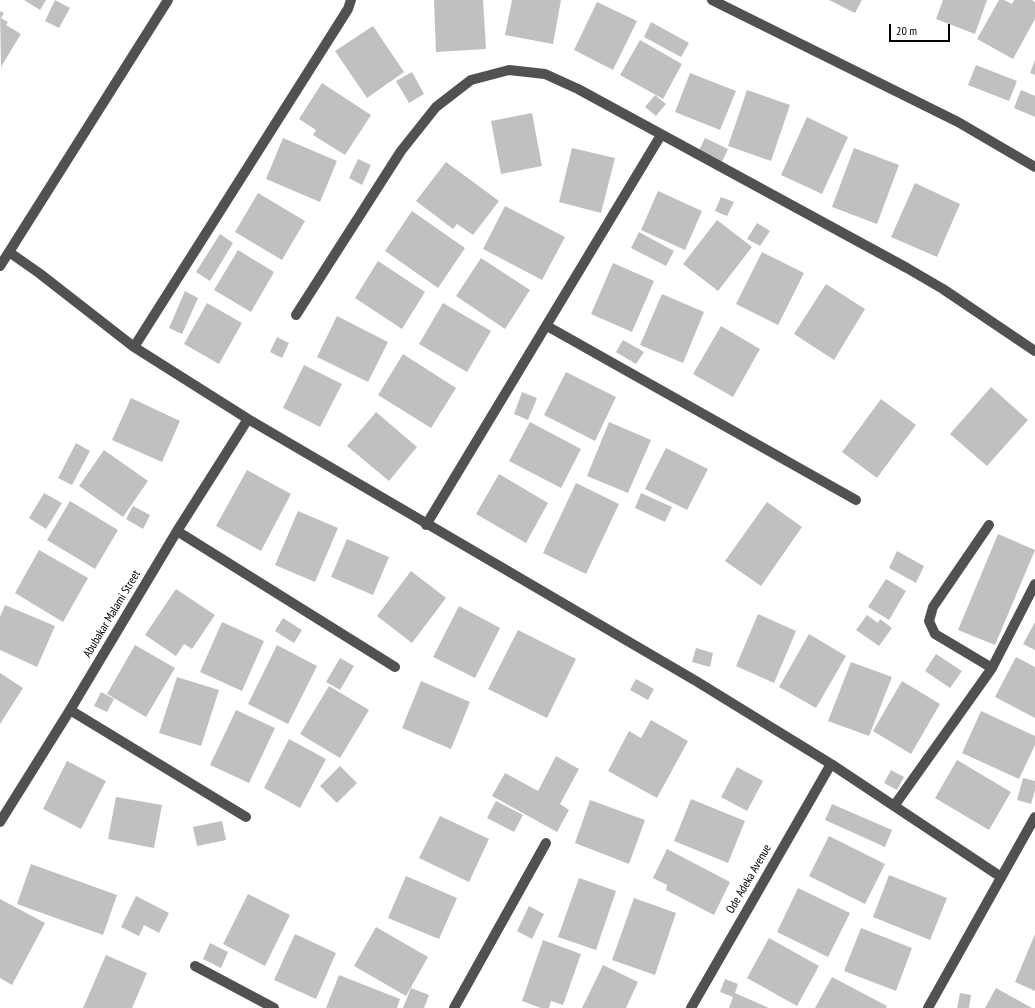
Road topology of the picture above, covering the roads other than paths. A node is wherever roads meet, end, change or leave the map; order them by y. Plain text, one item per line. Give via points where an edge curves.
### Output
1 (168, 0) edge
2 (351, 0) edge
3 (712, 0) edge
4 (661, 135) junction
5 (1035, 167) edge
6 (9, 252) junction
7 (0, 266) edge
8 (296, 315) dead end
9 (547, 326) junction
10 (134, 347) junction
11 (1035, 351) edge
12 (248, 420) junction
13 (856, 500) dead end
14 (989, 525) dead end
15 (426, 526) junction
16 (177, 531) junction
17 (1035, 584) edge
18 (395, 667) dead end
19 (992, 668) junction
20 (70, 710) junction
21 (831, 764) junction
22 (894, 806) junction
23 (246, 817) dead end
24 (1035, 817) edge
25 (0, 822) edge
26 (546, 843) dead end
27 (1001, 877) junction
28 (195, 966) dead end
29 (274, 1008) edge
30 (454, 1008) edge
31 (691, 1008) edge
32 (928, 1008) edge

1 - 6 street
2 - 10 street
3 - 5 street via 958,122
4 - 8 street via 578,89 545,74 509,70 471,80 436,107 401,151
4 - 9 street
4 - 11 street via 907,268
6 - 7 street
6 - 10 street
9 - 13 street
9 - 15 street
10 - 12 street
12 - 15 street
12 - 16 street, Abubakar Malami Street
14 - 19 street via 933,607 929,621 935,634
15 - 21 street via 696,681
16 - 18 street
16 - 20 street, Abubakar Malami Street
17 - 19 street
19 - 22 street
20 - 23 street
20 - 25 street, Abubakar Malami Street
21 - 22 street
21 - 31 street, Ode Adeka Avenue
22 - 27 street
24 - 27 street
26 - 30 street
27 - 32 street
28 - 29 street

